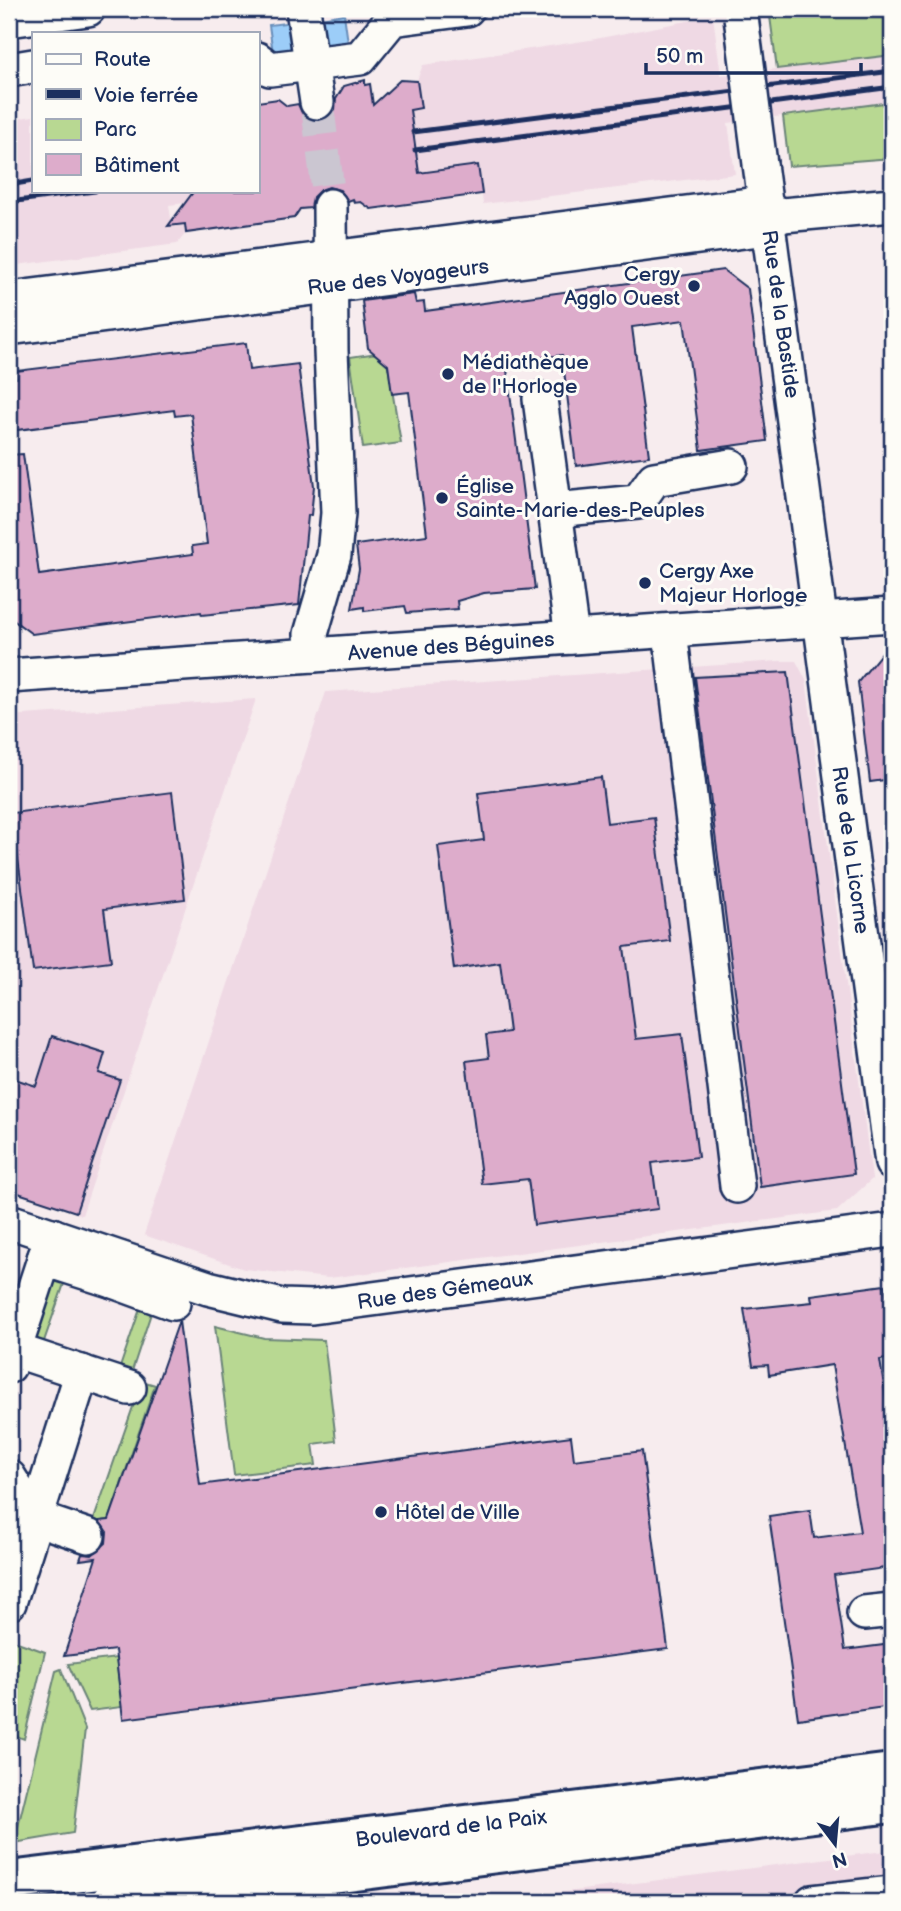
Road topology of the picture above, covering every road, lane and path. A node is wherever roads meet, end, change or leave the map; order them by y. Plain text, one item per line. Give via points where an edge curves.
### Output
1 (88, 9) edge
2 (303, 9) edge
3 (467, 9) edge
4 (741, 13) edge
5 (9, 19) edge
6 (259, 61) edge
7 (312, 64) junction
8 (32, 66) edge
9 (9, 70) edge
10 (317, 102) tunnel mouth
11 (892, 205) edge
12 (330, 206) tunnel mouth
13 (773, 216) junction
14 (331, 272) junction
15 (9, 299) edge
16 (9, 328) edge
17 (540, 399) dead end
18 (731, 466) dead end
19 (555, 510) junction
20 (892, 615) edge
21 (821, 620) junction
22 (670, 631) junction
23 (572, 637) junction
24 (312, 647) junction
25 (9, 676) edge
26 (892, 1163) edge
27 (737, 1186) dead end
28 (9, 1221) edge
29 (892, 1230) edge
30 (48, 1247) junction
31 (117, 1270) junction
32 (173, 1303) dead end
33 (11, 1358) edge
34 (82, 1372) junction
35 (129, 1388) dead end
36 (9, 1477) edge
37 (34, 1518) junction
38 (88, 1536) dead end
39 (9, 1603) edge
40 (892, 1773) edge
41 (892, 1803) edge
42 (9, 1881) edge
43 (892, 1893) edge
44 (111, 1902) edge
45 (812, 1902) edge

1 - 5 street
2 - 7 street
3 - 7 street via 392,19 360,58
4 - 13 street, Rue de la Bastide, bridge via 760,164
6 - 7 street via 270,69
7 - 10 street
8 - 9 street
11 - 13 street, Rue des Voyageurs
12 - 14 street
13 - 14 street, Rue des Voyageurs via 752,230
13 - 21 street, Rue de la Bastide
14 - 15 street, Rue des Voyageurs
14 - 16 street, Rue des Voyageurs
14 - 24 street via 338,513 334,555
17 - 19 street
18 - 19 street via 654,479 638,502
19 - 23 street
20 - 21 street, Avenue des Béguines
21 - 22 street, Avenue des Béguines
21 - 26 street, Rue de la Licorne
22 - 23 street, Avenue des Béguines
22 - 27 street
23 - 24 street, Avenue des Béguines
24 - 25 street, Avenue des Béguines
28 - 30 street, Rue des Gémeaux
29 - 31 street, Rue des Gémeaux via 312,1307 282,1306
30 - 31 street, Rue des Gémeaux
30 - 33 street
31 - 32 street
33 - 34 street
34 - 35 street
34 - 37 street
36 - 37 street
37 - 38 street
37 - 39 street
40 - 42 main road, Boulevard de la Paix
41 - 44 main road, Boulevard de la Paix
43 - 45 street

